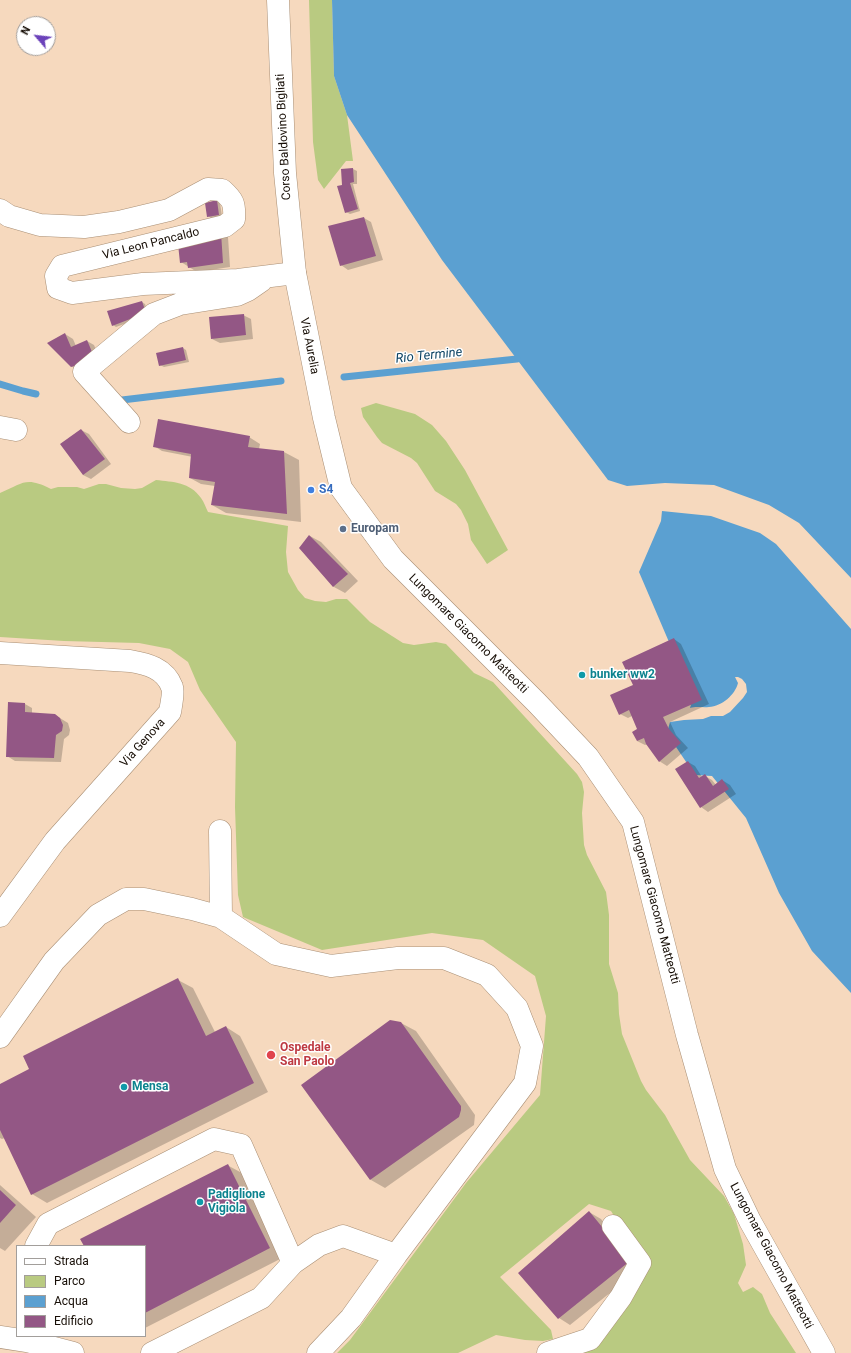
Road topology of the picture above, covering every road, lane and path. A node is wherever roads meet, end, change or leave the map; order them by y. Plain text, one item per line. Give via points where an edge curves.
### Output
1 (278, 0) edge
2 (0, 210) edge
3 (295, 273) junction
4 (265, 278) junction
5 (324, 418) joint
6 (129, 422) dead end
7 (0, 653) edge
8 (220, 832) dead end
9 (0, 916) edge
10 (221, 917) junction
11 (0, 1037) edge
12 (613, 1226) dead end
13 (37, 1245) edge
14 (396, 1255) junction
15 (293, 1263) junction
16 (0, 1337) edge
17 (27, 1338) edge
18 (73, 1353) edge
19 (152, 1353) edge
20 (318, 1353) edge
21 (548, 1353) edge
22 (824, 1353) edge

1 - 3 main road, Corso Baldovino Bigliati via 285,173
2 - 4 main road, Via Leon Pancaldo via 9,216 40,225 84,228 169,210 208,189 222,190 232,200 235,208 234,219 225,226 62,266 56,276 58,288 72,293 143,284
3 - 4 main road, Via Leon Pancaldo
3 - 5 main road, Via Aurelia
4 - 6 main road via 237,295 180,304 154,314 84,372
5 - 22 main road, Lungomare Giacomo Matteotti via 341,488 393,559 588,757 633,822 687,1035 725,1169 750,1221
7 - 9 main road, Via Genova via 130,661 151,665 164,675 172,688 170,712 55,840
8 - 10 main road
10 - 11 main road via 144,899 126,899 98,915 54,961
10 - 14 main road via 276,954 330,966 398,958 444,958 487,975 518,1008 532,1046 524,1084
12 - 21 main road via 640,1263 621,1297 590,1339
13 - 15 main road via 48,1224 214,1139 242,1145
14 - 15 main road via 343,1236 319,1245
14 - 20 main road via 351,1318
15 - 19 main road via 261,1298
16 - 17 main road
17 - 18 main road

